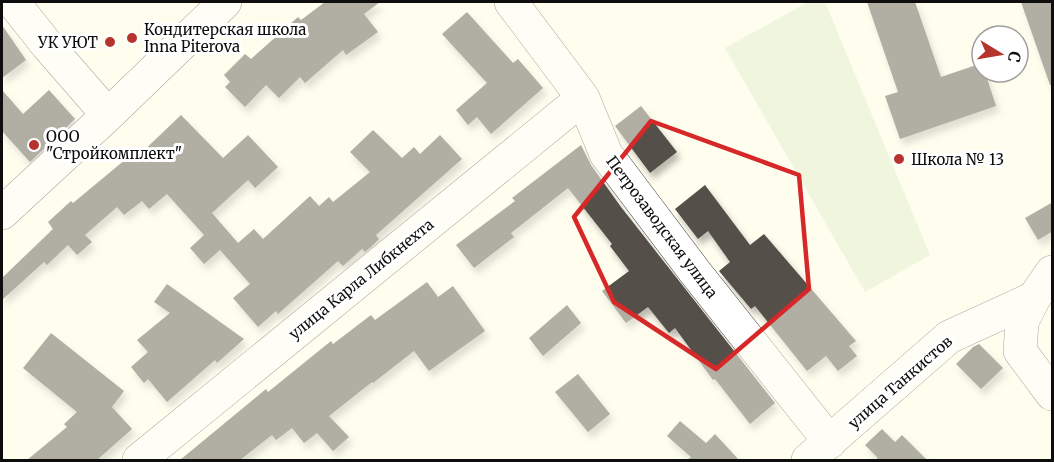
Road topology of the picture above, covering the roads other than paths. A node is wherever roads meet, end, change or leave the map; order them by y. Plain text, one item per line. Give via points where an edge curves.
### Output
1 (13, 2) edge
2 (225, 2) edge
3 (511, 2) edge
4 (583, 98) junction
5 (108, 115) junction
6 (2, 213) edge
7 (1053, 272) edge
8 (1034, 298) junction
9 (1053, 394) edge
10 (819, 451) edge
11 (139, 460) edge

1 - 5 street
2 - 5 street
3 - 4 street, Петрозаводская улица
4 - 10 street, Петрозаводская улица via 606,154 695,272
4 - 11 street, улица Карла Либкнехта
5 - 6 street
7 - 8 street, улица Танкистов
8 - 9 street via 1022,322 1020,351
8 - 10 street, улица Танкистов via 949,337

